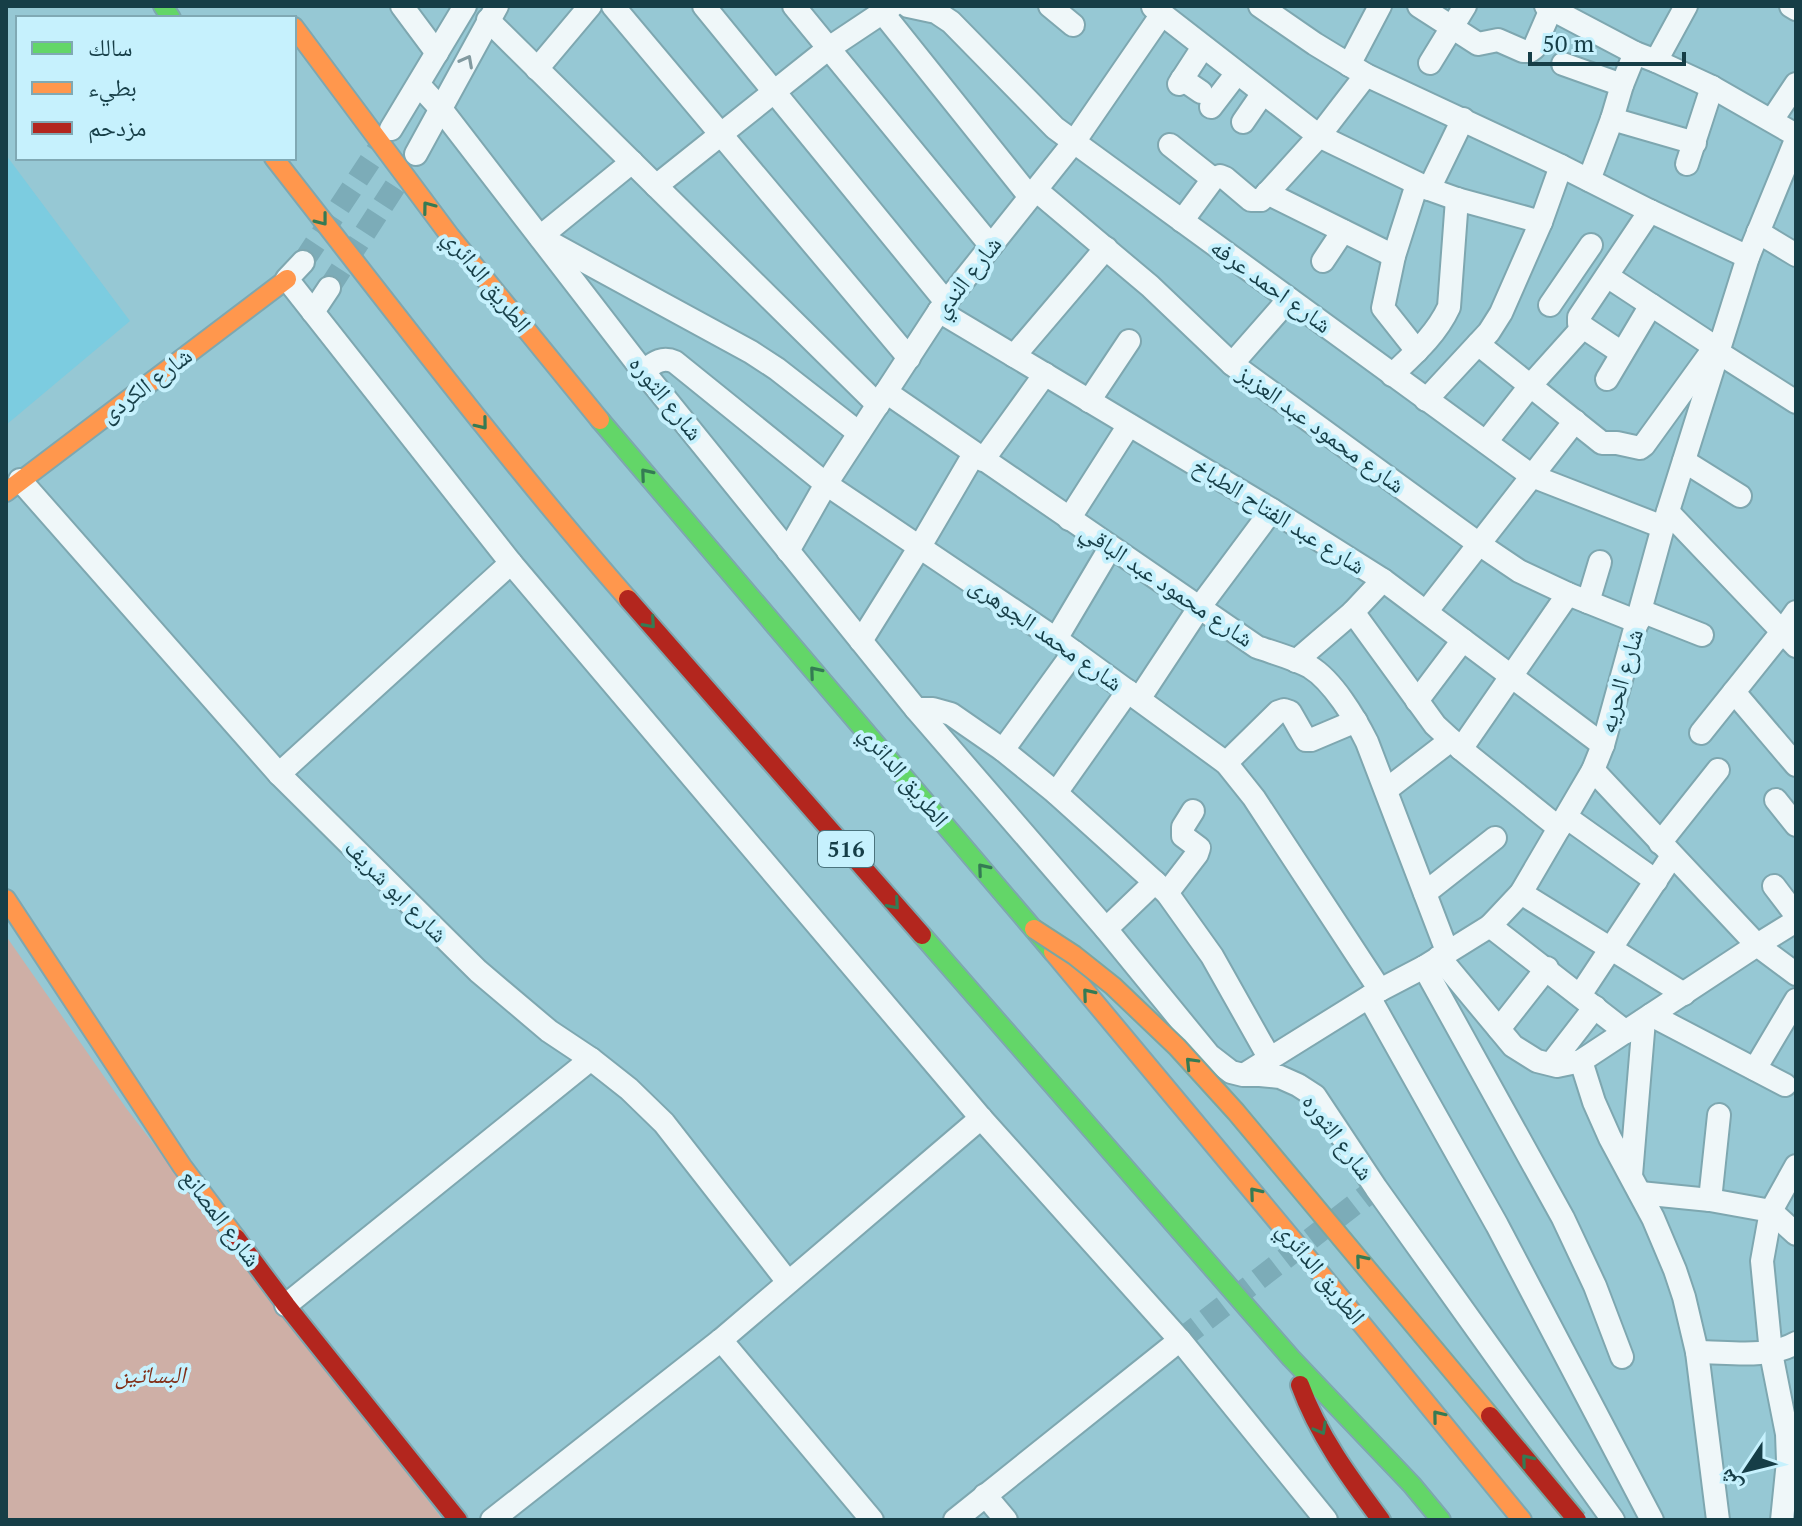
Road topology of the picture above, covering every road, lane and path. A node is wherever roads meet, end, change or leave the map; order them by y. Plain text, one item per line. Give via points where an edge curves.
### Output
1 (402, 6) edge
2 (465, 6) edge
3 (590, 6) edge
4 (613, 6) edge
5 (704, 6) edge
6 (794, 6) edge
7 (908, 6) edge
8 (1050, 6) edge
9 (1260, 6) edge
10 (1380, 6) edge
11 (1419, 6) edge
12 (1465, 6) edge
13 (1686, 6) edge
14 (887, 9) edge
15 (1555, 9) edge
16 (1157, 10) edge
17 (492, 13) edge
18 (1073, 25) dead end
19 (1452, 27) junction
20 (296, 30) edge
21 (1203, 47) junction
22 (829, 48) junction
23 (437, 53) junction
24 (1635, 53) junction
25 (1656, 61) junction
26 (1430, 63) dead end
27 (1563, 64) dead end
28 (537, 69) junction
29 (1357, 70) junction
30 (1237, 73) junction
31 (1796, 84) edge
32 (419, 85) junction
33 (1622, 85) junction
34 (1712, 87) junction
35 (774, 92) junction
36 (1263, 93) junction
37 (441, 109) junction
38 (1463, 119) junction
39 (1612, 119) junction
40 (1772, 120) junction
41 (1243, 122) dead end
42 (391, 129) tunnel mouth
43 (721, 134) junction
44 (1319, 136) junction
45 (1796, 138) edge
46 (1074, 142) junction
47 (1170, 145) dead end
48 (416, 154) tunnel mouth
49 (276, 160) edge
50 (632, 162) junction
51 (1561, 166) junction
52 (1213, 179) junction
53 (1589, 180) junction
54 (656, 186) junction
55 (1423, 186) junction
56 (1267, 193) junction
57 (1033, 194) junction
58 (1457, 199) junction
59 (1650, 211) junction
60 (1182, 221) junction
61 (1541, 222) junction
62 (1343, 231) junction
63 (1758, 232) junction
64 (540, 237) junction
65 (991, 246) junction
66 (1106, 248) junction
67 (1796, 255) edge
68 (1394, 256) junction
69 (1748, 257) junction
70 (1323, 261) dead end
71 (303, 262) tunnel mouth
72 (1612, 268) junction
73 (287, 279) junction
74 (329, 288) tunnel mouth
75 (1289, 299) junction
76 (1550, 305) dead end
77 (1651, 305) junction
78 (942, 306) junction
79 (313, 312) junction
80 (1583, 327) junction
81 (1129, 341) dead end
82 (1478, 344) junction
83 (1719, 344) junction
84 (1417, 351) junction
85 (1622, 353) junction
86 (1014, 356) junction
87 (909, 358) junction
88 (1232, 364) junction
89 (643, 371) junction
90 (1045, 374) junction
91 (1392, 375) junction
92 (1607, 379) dead end
93 (1530, 386) junction
94 (882, 398) junction
95 (1426, 400) junction
96 (1089, 401) junction
97 (1796, 402) edge
98 (1575, 421) junction
99 (1129, 425) junction
100 (859, 433) junction
101 (1486, 442) junction
102 (979, 457) junction
103 (1684, 461) junction
104 (1532, 476) junction
105 (826, 484) junction
106 (13, 486) edge
107 (1740, 496) dead end
108 (1272, 510) junction
109 (1069, 519) junction
110 (1666, 519) junction
111 (1479, 544) junction
112 (919, 548) junction
113 (1110, 548) junction
114 (788, 551) junction
115 (1600, 562) dead end
116 (511, 563) junction
117 (1383, 580) junction
118 (1578, 598) junction
119 (1199, 608) junction
120 (1353, 612) junction
121 (1426, 612) junction
122 (1796, 612) edge
123 (1639, 616) junction
124 (1702, 635) dead end
125 (1789, 639) edge
126 (1463, 640) junction
127 (861, 641) junction
128 (1065, 646) junction
129 (1296, 661) junction
130 (1511, 677) junction
131 (1734, 692) junction
132 (1133, 695) junction
133 (1417, 701) junction
134 (916, 709) junction
135 (1356, 721) junction
136 (1701, 733) dead end
137 (1456, 744) junction
138 (1603, 745) junction
139 (1003, 750) junction
140 (1226, 763) junction
141 (1796, 765) edge
142 (1593, 770) junction
143 (1718, 770) dead end
144 (279, 774) junction
145 (1386, 790) junction
146 (1056, 793) junction
147 (1776, 800) dead end
148 (1193, 811) dead end
149 (1562, 822) junction
150 (1796, 825) edge
151 (1495, 838) dead end
152 (1666, 850) junction
153 (1656, 881) junction
154 (1774, 886) dead end
155 (1161, 888) junction
156 (1425, 893) junction
157 (1521, 893) junction
158 (6, 899) edge
159 (1796, 915) edge
160 (1796, 921) edge
161 (1490, 926) junction
162 (1034, 929) junction
163 (1106, 929) junction
164 (1757, 945) junction
165 (1612, 949) junction
166 (1437, 958) junction
167 (1547, 968) junction
168 (1796, 974) edge
169 (1375, 993) junction
170 (1684, 994) junction
171 (1796, 1000) edge
172 (1588, 1001) junction
173 (1640, 1023) junction
174 (1499, 1029) junction
175 (591, 1059) junction
176 (1270, 1059) junction
177 (1581, 1061) junction
178 (1551, 1064) junction
179 (1755, 1069) junction
180 (1243, 1075) junction
181 (1785, 1085) dead end
182 (1719, 1115) dead end
183 (981, 1118) junction
184 (1796, 1166) edge
185 (1636, 1184) junction
186 (1710, 1200) junction
187 (1771, 1211) junction
188 (1796, 1234) edge
189 (788, 1282) junction
190 (286, 1305) junction
191 (721, 1340) junction
192 (1180, 1340) junction
193 (1796, 1343) edge
194 (1697, 1352) junction
195 (1771, 1353) junction
196 (1622, 1357) dead end
197 (1291, 1358) junction
198 (1792, 1456) edge
199 (985, 1495) junction
200 (458, 1520) edge
201 (492, 1520) edge
202 (872, 1520) edge
203 (955, 1520) edge
204 (1006, 1520) edge
205 (1326, 1520) edge
206 (1378, 1520) edge
207 (1441, 1520) edge
208 (1522, 1520) edge
209 (1577, 1520) edge
210 (1613, 1520) edge
211 (1652, 1520) edge
212 (1718, 1520) edge
213 (1782, 1520) edge

1 - 23 street
2 - 23 street
3 - 28 street
4 - 43 street
5 - 35 street, شارع عبد الفتاح الطباخ
6 - 22 street
7 - 46 street, شارع احمد عرفه via 936,12 951,22
8 - 18 street
9 - 29 street
10 - 29 street
11 - 19 street
12 - 19 street
13 - 25 street
14 - 22 street
14 - 57 street, شارع محمود عبد العزيز
15 - 19 street via 1530,51 1498,40 1478,44
15 - 24 street
16 - 21 street
16 - 46 street, شارع الندي
17 - 28 street, شارع محمود عبد الباقي
37 -> 17 street
19 - 26 street
162 -> 20 main road, الطريق الدائري via 546,356
21 - 30 street
21 - 30 street via 1181,81 1206,100
22 - 35 street
22 - 65 street
23 - 32 street
24 - 25 street
24 - 33 street
25 - 34 street
27 - 33 street
28 - 50 street, شارع محمود عبد الباقي
29 - 38 street
29 - 44 street
30 - 36 street
31 - 40 street
32 - 37 street, شارع الثوره
32 - 42 street
33 - 39 street
34 - 39 street via 1691,154
34 - 40 street
35 - 43 street
35 - 78 street, شارع عبد الفتاح الطباخ
36 - 41 street
36 - 44 street
37 - 48 street
37 - 64 street, شارع الثوره
38 - 51 street
38 - 55 street
39 - 53 street
40 - 45 street
43 - 54 street
43 - 87 street
44 - 55 street
44 - 56 street
45 - 63 street, شارع الحريه
46 - 57 street, شارع الندي
46 - 60 street, شارع احمد عرفه
47 - 52 street
49 -> 197 main road, 516 via 576,539
50 - 54 street, شارع محمود عبد الباقي
50 - 64 street
51 - 53 street
51 - 61 street
52 - 56 street via 1225,178 1251,200 1261,200
52 - 60 street
53 - 59 street
54 - 94 street, شارع محمود عبد الباقي
55 - 58 street
55 - 68 street
56 - 62 street
57 - 65 street, شارع الندي
57 - 66 street, شارع محمود عبد العزيز
58 - 61 street
58 - 84 street via 1449,307
59 - 69 street
59 - 72 street
60 - 75 street, شارع احمد عرفه
61 - 82 street via 1501,313
62 - 68 street
62 - 70 street
63 - 67 street
63 - 69 street, شارع الحريه
64 - 89 street, شارع الثوره
64 - 100 street via 751,352
65 - 78 street, شارع الندي
66 - 86 street
66 - 88 street, شارع محمود عبد العزيز
68 - 84 street via 1383,308
69 - 83 street, شارع الحريه
71 - 73 street
72 - 76 street via 1585,241
72 - 77 street
72 - 80 street via 1579,317
73 - 79 street
73 - 106 main road, شارع الكردى
74 - 79 street
75 - 88 street
75 - 91 street, شارع احمد عرفه
77 - 83 street
77 - 85 street
78 - 86 street, شارع عبد الفتاح الطباخ
78 - 87 street, شارع الندي
79 - 116 street
80 - 85 street
80 - 93 street
81 - 96 street
82 - 93 street
82 - 95 street
83 - 97 street
83 - 98 street via 1640,448 1602,443
83 - 103 street, شارع الحريه
84 - 91 street
85 - 92 street
86 - 90 street, شارع عبد الفتاح الطباخ
87 - 94 street, شارع الندي
88 - 111 street, شارع محمود عبد العزيز
89 - 105 street, شارع محمد الجوهرى via 664,359 675,362
89 - 114 street, شارع الثوره
90 - 96 street, شارع عبد الفتاح الطباخ
90 - 102 street
91 - 95 street, شارع احمد عرفه
93 - 98 street
93 - 101 street
94 - 100 street, شارع الندي
94 - 102 street, شارع محمود عبد الباقي
95 - 101 street, شارع احمد عرفه
96 - 99 street, شارع عبد الفتاح الطباخ
98 - 104 street
99 - 108 street, شارع عبد الفتاح الطباخ
99 - 109 street
100 - 105 street, شارع الندي
101 - 104 street, شارع احمد عرفه
102 - 109 street, شارع محمود عبد الباقي
102 - 112 street
103 - 107 street
103 - 110 street, شارع الحريه
104 - 110 street, شارع احمد عرفه
104 - 111 street
105 - 112 street, شارع محمد الجوهرى
105 - 114 street, شارع الندي
106 - 144 street, شارع ابو شريف
108 - 117 street, شارع عبد الفتاح الطباخ
108 - 119 street
109 - 113 street, شارع محمود عبد الباقي
110 - 123 street, شارع الحريه
110 - 125 street
111 - 118 street, شارع محمود عبد العزيز via 1519,571
111 - 121 street
112 - 127 street
112 - 128 street, شارع محمد الجوهرى
113 - 119 street, شارع محمود عبد الباقي
113 - 128 street
114 - 127 street, شارع الثوره
115 - 118 street
116 - 144 street
116 - 183 street
117 - 120 street
117 - 121 street, شارع عبد الفتاح الطباخ
118 - 123 street, شارع محمود عبد العزيز
118 - 130 street
119 - 129 street, شارع محمود عبد الباقي via 1257,647
119 - 132 street
120 - 129 street
120 - 133 street
121 - 126 street, شارع عبد الفتاح الطباخ
122 - 125 street
123 - 124 street, شارع محمود عبد العزيز
123 - 138 street, شارع الحريه
125 - 131 street
126 - 130 street, شارع عبد الفتاح الطباخ
126 - 133 street
127 - 134 street, شارع الثوره
128 - 132 street, شارع محمد الجوهرى
128 - 139 street
129 - 135 street, شارع محمود عبد الباقي via 1312,668 1337,693
130 - 137 street
130 - 138 street, شارع عبد الفتاح الطباخ
131 - 136 street
131 - 141 street
132 - 140 street, شارع محمد الجوهرى
132 - 146 street
133 - 137 street
134 - 139 street via 951,714
134 - 163 street, شارع الثوره
135 - 140 street via 1306,740 1284,710
135 - 145 street, شارع محمود عبد الباقي
137 - 145 street
137 - 149 street
138 - 142 street, شارع الحريه
139 - 146 street
140 - 169 street, شارع محمد الجوهرى via 1254,798
142 - 149 street, شارع الحريه
142 - 152 street
143 - 152 street
144 - 175 street, شارع ابو شريف via 478,971
145 - 156 street, شارع محمود عبد الباقي
146 - 155 street
147 - 150 street
148 - 155 street via 1182,832 1199,848 1197,854
149 - 153 street
149 - 157 street, شارع الحريه
151 - 156 street
152 - 153 street
152 - 164 street
153 - 165 street
154 - 159 street
155 - 163 street
155 - 176 street via 1212,956
156 - 166 street, شارع محمود عبد الباقي
157 - 161 street, شارع الحريه
157 - 165 street
158 - 190 main road, شارع المصانع via 182,1166
160 - 164 street
161 - 166 street, شارع الحريه
161 - 167 street
208 -> 162 main road, الطريق الدائري
209 -> 162 main road, bridge via 1200,1072 1112,986
163 - 180 street, شارع الثوره via 1209,1055
164 - 168 street
164 - 170 street
165 - 170 street
165 - 172 street
166 - 169 street, شارع الحريه
166 - 174 street
166 - 196 street via 1595,1286
167 - 172 street
167 - 174 street
169 - 176 street, شارع الحريه
169 - 211 street, شارع محمد الجوهرى
170 - 173 street
171 - 179 street
172 - 173 street
172 - 178 street
173 - 177 street
173 - 179 street
173 - 185 street
174 - 178 street via 1513,1046
175 - 189 street, شارع ابو شريف via 664,1123
175 - 190 street
176 - 180 street, شارع الحريه
177 - 178 street
177 - 185 street via 1610,1138
179 - 181 street
180 - 210 street, شارع الثوره via 1280,1077 1315,1096
182 - 186 street
183 - 189 street
183 - 192 street
184 - 187 street
185 - 186 street
185 - 194 street via 1675,1270
186 - 187 street
187 - 188 street
187 - 195 street via 1762,1261
189 - 191 street
190 - 200 main road, شارع المصانع
191 - 201 street
191 - 202 street
192 - 199 street
192 - 205 street
193 - 195 street
194 - 195 street
194 - 212 street
195 - 198 street
197 -> 206 main road via 1315,1419
197 - 207 main road, 516
198 - 213 street
199 - 203 street
199 - 204 street

